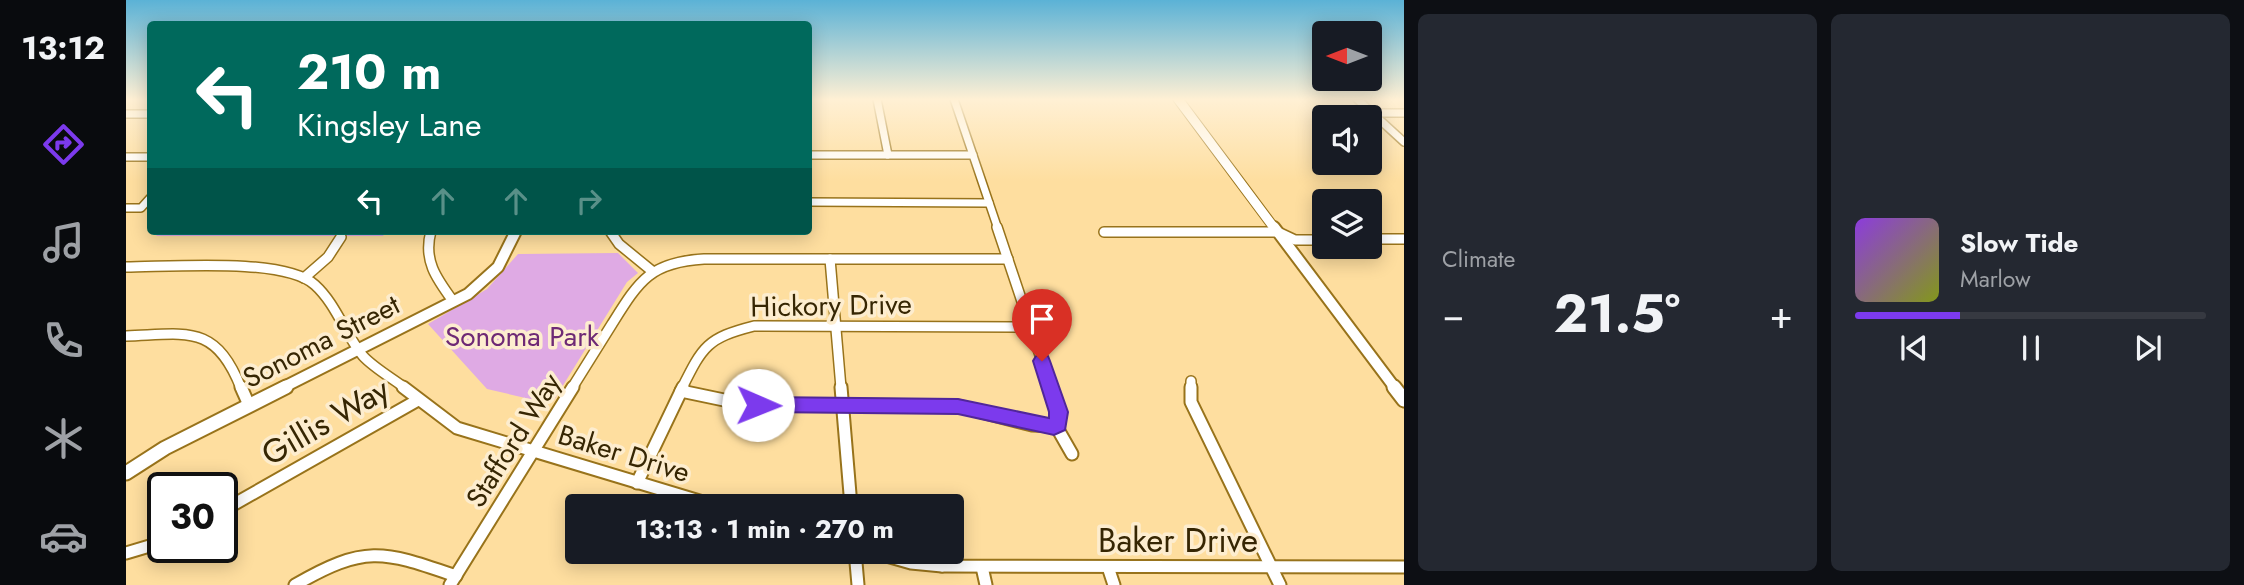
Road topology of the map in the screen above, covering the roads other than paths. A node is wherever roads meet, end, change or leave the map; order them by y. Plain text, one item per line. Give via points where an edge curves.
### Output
1 (882, 126) edge
2 (963, 126) edge
3 (1199, 126) edge
4 (1387, 126) edge
5 (1404, 142) edge
6 (812, 155) edge
7 (888, 155) junction
8 (973, 155) junction
9 (126, 157) edge
10 (147, 157) edge
11 (147, 201) edge
12 (812, 202) edge
13 (989, 203) junction
14 (126, 208) edge
15 (1278, 232) junction
16 (1104, 233) dead end
17 (429, 235) edge
18 (515, 235) edge
19 (613, 235) edge
20 (341, 237) dead end
21 (1382, 239) edge
22 (1404, 239) edge
23 (1312, 240) edge
24 (830, 259) junction
25 (1008, 260) junction
26 (126, 267) edge
27 (652, 271) junction
28 (304, 278) junction
29 (453, 302) junction
30 (836, 326) junction
31 (1030, 327) junction
32 (126, 336) edge
33 (358, 350) junction
34 (1191, 381) dead end
35 (681, 391) junction
36 (418, 400) junction
37 (1404, 400) edge
38 (249, 405) junction
39 (842, 406) junction
40 (1056, 426) junction
41 (532, 451) junction
42 (1072, 454) dead end
43 (126, 473) edge
44 (637, 483) junction
45 (675, 494) edge
46 (850, 494) edge
47 (238, 502) edge
48 (147, 547) edge
49 (126, 553) edge
50 (856, 564) edge
51 (921, 564) edge
52 (942, 566) joint
53 (982, 567) junction
54 (1108, 567) junction
55 (1404, 567) edge
56 (1271, 568) junction
57 (453, 581) edge
58 (295, 585) edge
59 (858, 585) edge
60 (986, 585) edge
61 (1114, 585) edge
62 (1280, 585) edge

1 - 7 street
2 - 8 street
3 - 15 street
4 - 5 street
6 - 7 street
7 - 8 street
8 - 13 street
9 - 10 street
11 - 14 street via 141,208
12 - 13 street
13 - 25 street
15 - 16 street
15 - 23 street via 1295,240
15 - 37 street
17 - 29 street via 427,263
18 - 29 street, Sonoma Street via 506,258 490,278
19 - 27 street
20 - 28 street via 328,257
21 - 22 street
24 - 25 street
24 - 27 street via 686,260
24 - 30 street
25 - 31 street
26 - 28 street, Baker Drive via 263,267
27 - 41 street, Stafford Way via 635,287
28 - 33 street, Baker Drive via 324,295
29 - 33 street, Sonoma Street
30 - 31 street, Hickory Drive
30 - 35 street, Hickory Drive via 754,326 723,334 704,348
30 - 39 street
31 - 40 street via 1059,412
32 - 38 street via 187,336 216,344 226,355
33 - 36 street, Baker Drive
33 - 38 street, Sonoma Street
34 - 56 street via 1191,402
35 - 39 street via 743,404
35 - 44 street, Hickory Drive
36 - 41 street, Baker Drive via 457,428
36 - 47 street, Gillis Way
38 - 43 street, Sonoma Street
39 - 40 street via 958,406
39 - 46 street
40 - 42 street
41 - 44 street, Baker Drive
41 - 57 street, Stafford Way
44 - 45 street, Baker Drive
48 - 49 street
50 - 59 street
51 - 52 street, Baker Drive
52 - 53 street, Baker Drive
53 - 54 street, Baker Drive
53 - 60 street
54 - 56 street, Baker Drive
54 - 61 street
55 - 56 street, Baker Drive
56 - 62 street
57 - 58 street via 390,555 369,555 336,564

